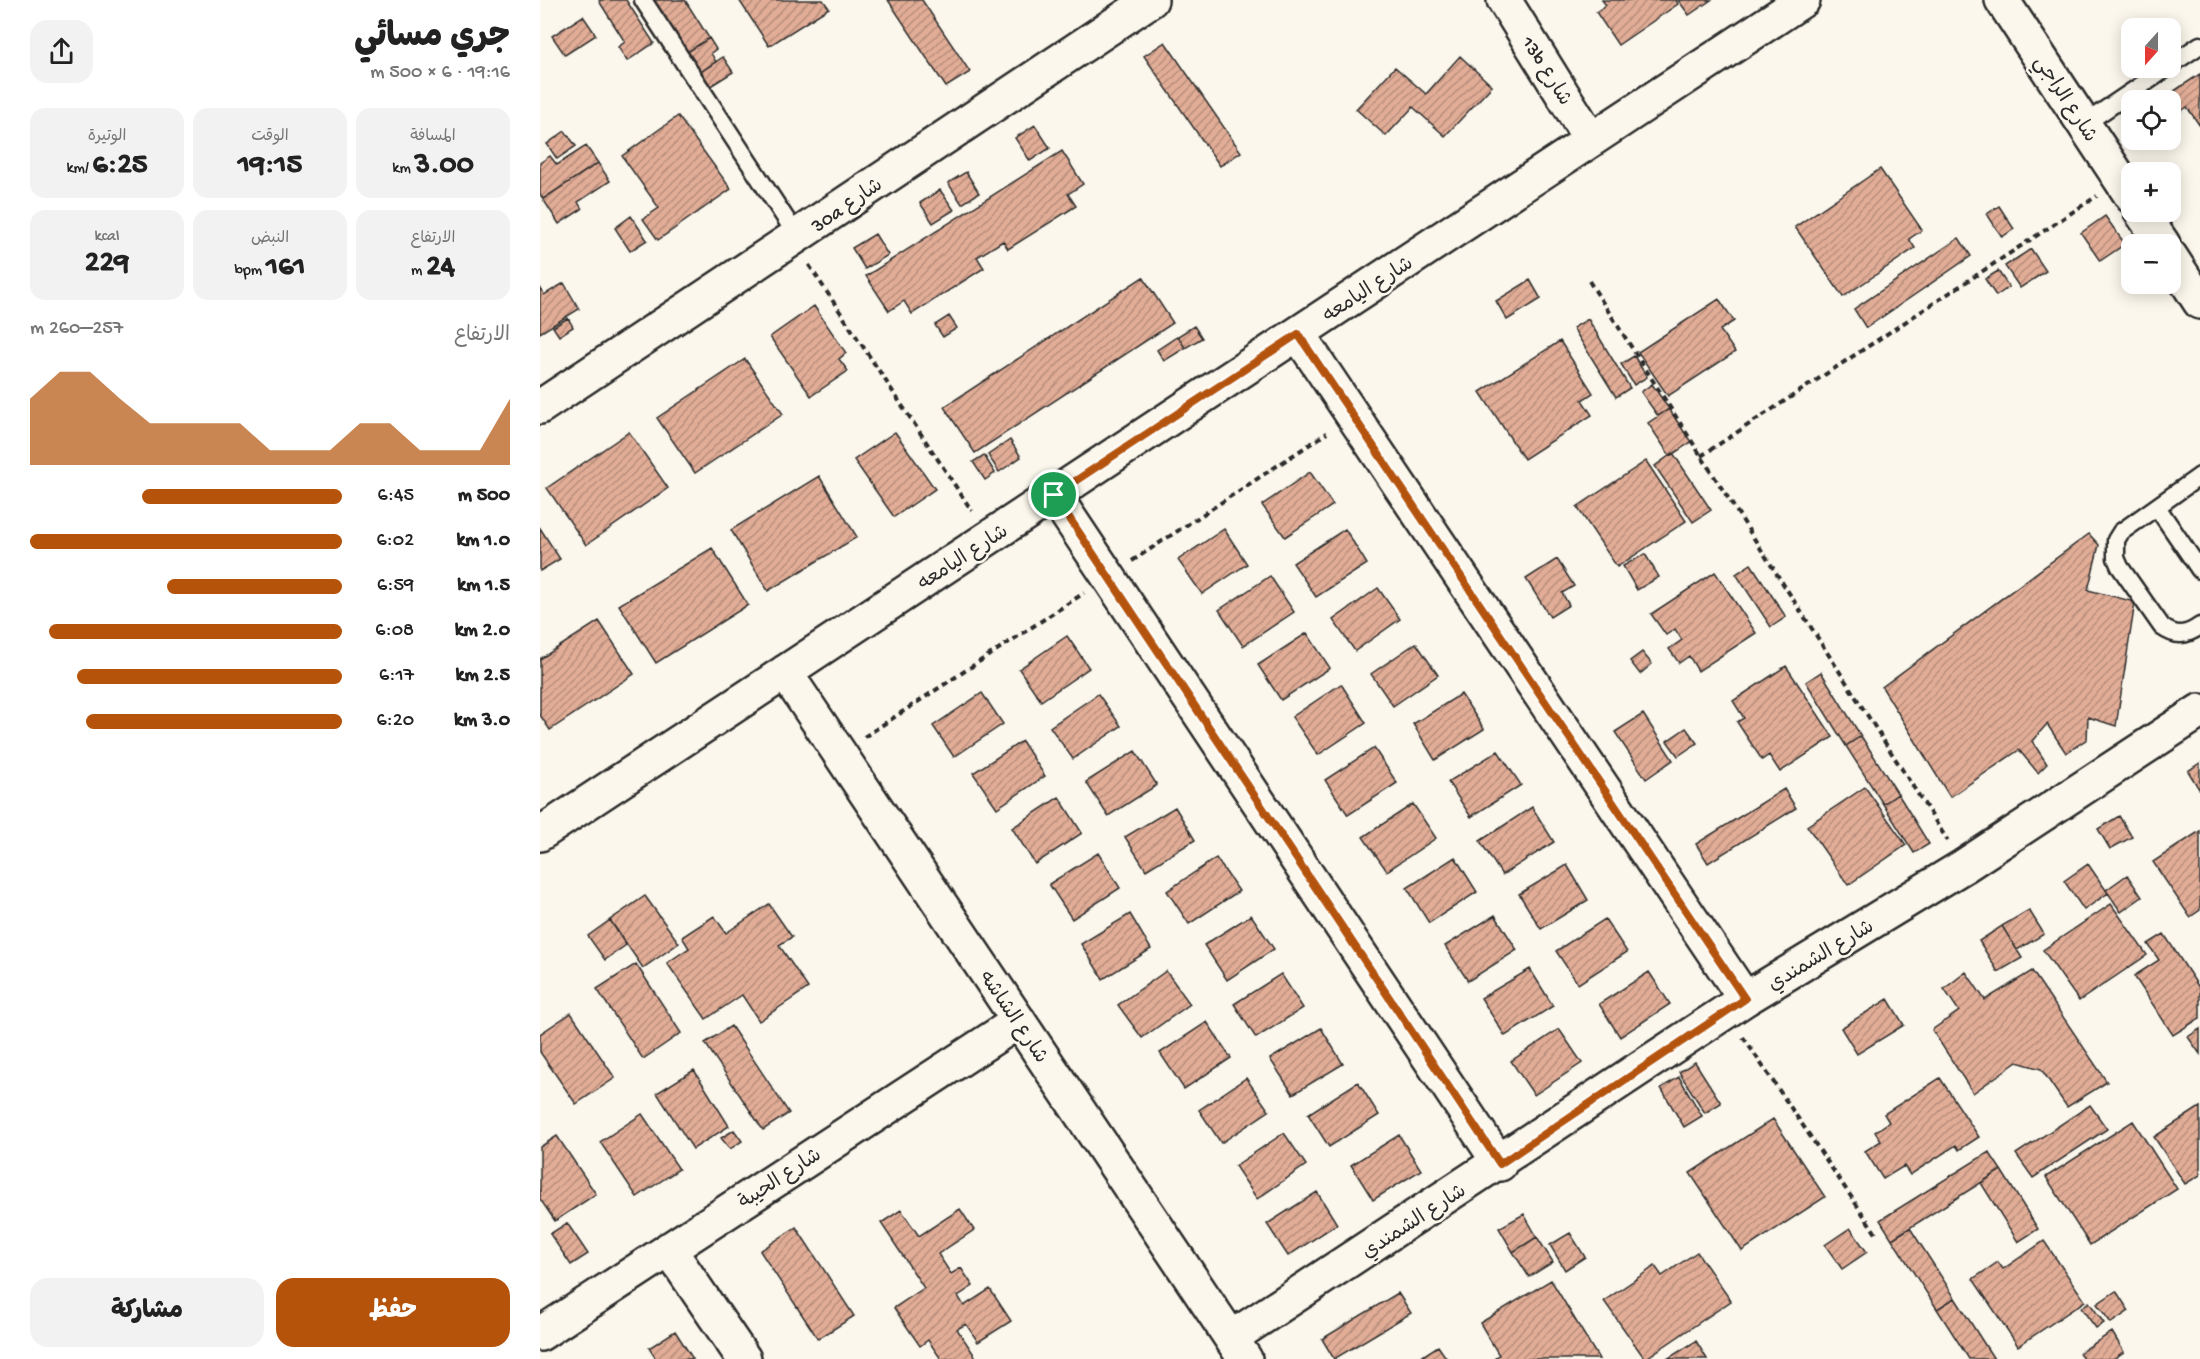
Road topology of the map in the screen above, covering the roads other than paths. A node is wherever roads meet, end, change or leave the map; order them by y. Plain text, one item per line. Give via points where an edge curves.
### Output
1 (643, 0) edge
2 (1151, 0) edge
3 (1504, 0) edge
4 (1803, 0) edge
5 (2002, 0) edge
6 (2200, 45) edge
7 (2181, 58) edge
8 (2152, 78) edge
9 (2084, 124) junction
10 (1592, 140) junction
11 (2121, 181) edge
12 (795, 238) junction
13 (2181, 273) edge
14 (2200, 302) edge
15 (1298, 334) junction
16 (540, 407) edge
17 (2200, 476) edge
18 (1054, 495) junction
19 (2157, 507) junction
20 (2200, 570) edge
21 (2200, 626) edge
22 (785, 672) junction
23 (2200, 711) edge
24 (540, 834) edge
25 (1736, 1006) junction
26 (1019, 1021) junction
27 (1500, 1164) junction
28 (669, 1249) junction
29 (540, 1334) edge
30 (1238, 1349) edge
31 (744, 1359) edge

1 - 12 lane
2 - 12 street, 30a شارع
3 - 10 street, 13b شارع
4 - 10 street, شارع اليامعه
5 - 9 street, شارع الراجي
6 - 7 lane
8 - 9 lane
9 - 11 street, شارع الراجي
10 - 15 street, شارع اليامعه
12 - 16 street, 30a شارع
13 - 14 street
15 - 18 street, شارع اليامعه
15 - 25 street
17 - 19 lane
18 - 22 street, شارع اليامعه
18 - 27 street
19 - 20 lane
19 - 21 lane via 2121,532 2116,540 2115,558 2162,627 2184,635
22 - 24 street, شارع اليامعه
22 - 26 street, شارع الشاشه
23 - 25 street, شارع الشمندي via 1964,866
25 - 27 street, شارع الشمندي
26 - 28 street, شارع الحيبة
26 - 30 street, شارع الشاشه
27 - 30 street, شارع الشمندي
28 - 29 street, شارع الحيبة
28 - 31 street

